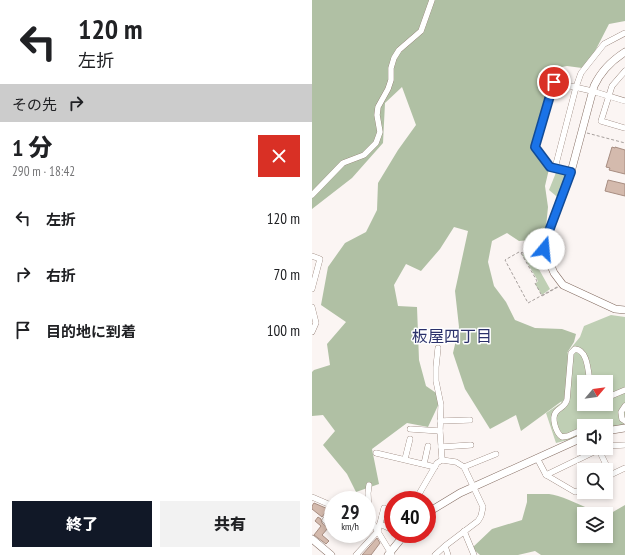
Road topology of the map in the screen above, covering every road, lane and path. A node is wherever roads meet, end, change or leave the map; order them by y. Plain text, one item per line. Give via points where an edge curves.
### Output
1 (432, 0) edge
2 (625, 33) edge
3 (625, 52) edge
4 (625, 71) edge
5 (576, 87) junction
6 (592, 91) junction
7 (608, 96) junction
8 (625, 100) edge
9 (625, 128) edge
10 (582, 131) junction
11 (625, 143) edge
12 (555, 168) junction
13 (571, 172) junction
14 (312, 195) edge
15 (541, 250) dead end
16 (521, 253) junction
17 (312, 256) edge
18 (561, 285) dead end
19 (312, 289) edge
20 (542, 296) junction
21 (312, 307) edge
22 (625, 310) edge
23 (312, 332) edge
24 (438, 348) dead end
25 (588, 375) edge
26 (625, 391) edge
27 (613, 395) edge
28 (625, 406) edge
29 (470, 420) dead end
30 (440, 421) junction
31 (625, 421) edge
32 (625, 428) edge
33 (410, 429) dead end
34 (613, 430) edge
35 (440, 431) junction
36 (577, 432) edge
37 (410, 438) dead end
38 (577, 440) edge
39 (471, 445) dead end
40 (625, 445) edge
41 (428, 446) dead end
42 (613, 446) edge
43 (441, 447) junction
44 (376, 453) dead end
45 (496, 454) dead end
46 (588, 455) edge
47 (537, 458) junction
48 (405, 459) junction
49 (442, 460) junction
50 (424, 464) junction
51 (464, 467) junction
52 (435, 468) junction
53 (625, 468) edge
54 (613, 474) edge
55 (546, 475) junction
56 (369, 485) dead end
57 (474, 487) junction
58 (368, 491) edge
59 (421, 491) edge
60 (577, 491) edge
61 (313, 499) edge
62 (324, 503) edge
63 (436, 507) edge
64 (384, 508) dead end
65 (382, 516) joint
66 (380, 524) junction
67 (384, 526) edge
68 (376, 528) edge
69 (378, 531) junction
70 (464, 531) junction
71 (312, 539) edge
72 (398, 543) edge
73 (445, 546) junction
74 (390, 554) edge
75 (331, 555) edge
76 (356, 555) edge
77 (435, 555) edge
78 (448, 555) edge
79 (474, 555) edge

1 - 14 street via 421,31 399,50 394,58 388,88 378,107 380,132 376,143 364,155 343,163
2 - 5 street via 604,44 581,73
3 - 6 street via 607,65
4 - 7 street via 612,86
5 - 6 street
5 - 12 street
5 - 12 street via 554,82 535,147 550,167
6 - 7 street
6 - 10 street
7 - 8 street
7 - 9 street via 601,121
10 - 11 path
10 - 13 street
12 - 13 street
13 - 22 street via 544,249 554,273 564,285 615,309
15 - 16 path via 532,254
16 - 20 path via 537,281 534,283
16 - 20 path via 505,260 528,303
17 - 19 street via 320,259
18 - 20 path
21 - 23 street via 316,323
24 - 30 street via 436,381 440,392
25 - 36 street via 583,354 579,349 575,349 571,353 567,400 563,407 556,411 554,417 557,430 562,437
26 - 27 street
28 - 31 street via 621,412
29 - 30 street
30 - 35 street
32 - 34 street
33 - 35 street
35 - 43 street
37 - 48 street
38 - 47 street
39 - 43 street
40 - 42 street
41 - 50 street
43 - 49 street
44 - 48 street
45 - 51 street
46 - 55 street
47 - 55 street
47 - 57 street
48 - 50 street
49 - 51 street via 456,462
49 - 52 street
50 - 52 street
51 - 57 street
52 - 59 street
53 - 54 street
55 - 60 street
56 - 58 street
57 - 63 street
57 - 70 street via 483,507 481,516
61 - 62 street
64 - 65 street
65 - 66 street
66 - 67 street
66 - 69 street
68 - 69 street
69 - 74 street
69 - 76 street
70 - 73 street
70 - 79 street
71 - 75 street
72 - 74 street
73 - 77 street
73 - 78 street

